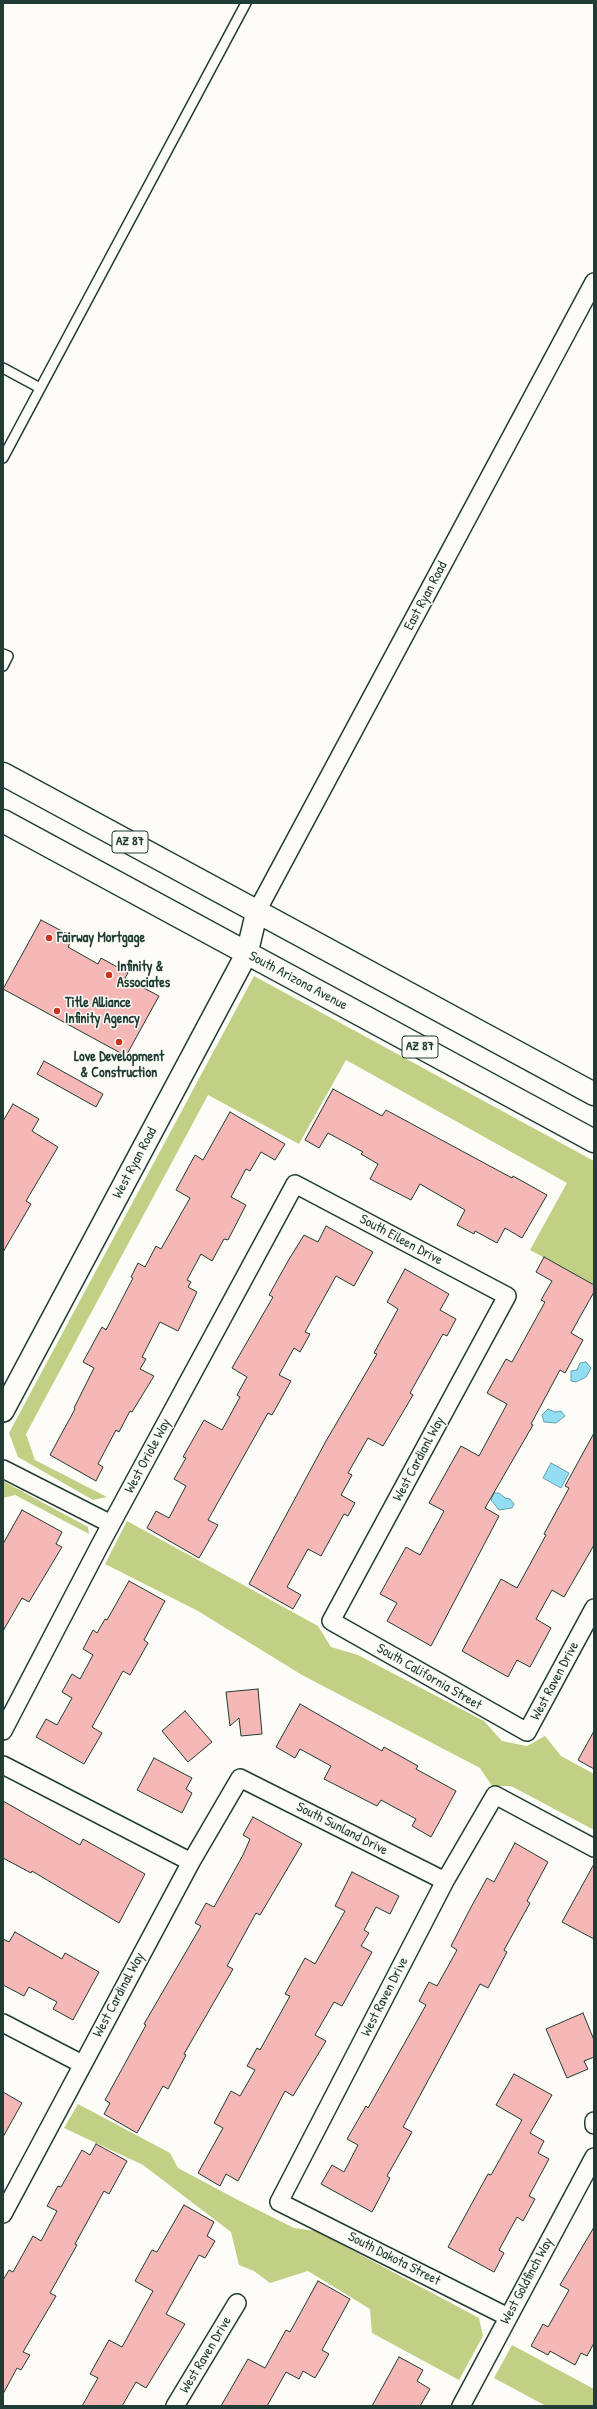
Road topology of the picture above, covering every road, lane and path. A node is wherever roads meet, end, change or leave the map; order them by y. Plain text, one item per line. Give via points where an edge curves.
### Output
1 (246, 3) edge
2 (594, 282) edge
3 (3, 368) edge
4 (40, 388) junction
5 (3, 458) edge
6 (3, 654) edge
7 (3, 666) edge
8 (3, 774) edge
9 (3, 821) edge
10 (257, 911) junction
11 (247, 954) junction
12 (594, 1094) edge
13 (594, 1141) edge
14 (295, 1184) joint
15 (507, 1296) joint
16 (3, 1411) edge
17 (3, 1469) edge
18 (112, 1524) junction
19 (594, 1608) edge
20 (331, 1621) joint
21 (3, 1731) edge
22 (527, 1732) joint
23 (3, 1765) edge
24 (240, 1778) joint
25 (594, 1848) edge
26 (191, 1862) junction
27 (444, 1881) junction
28 (3, 2022) edge
29 (82, 2064) junction
30 (594, 2121) edge
31 (594, 2125) edge
32 (594, 2157) edge
33 (279, 2202) joint
34 (3, 2214) edge
35 (237, 2303) dead end
36 (508, 2317) junction
37 (175, 2406) edge
38 (461, 2406) edge

1 - 4 lane
2 - 10 street, East Ryan Road
3 - 4 lane
4 - 5 lane
6 - 7 lane via 8,656
8 - 10 main road, AZ 87
9 - 11 main road, South Arizona Avenue / AZ 87
10 - 11 street, West Ryan Road
10 - 12 main road, AZ 87
11 - 13 main road, South Arizona Avenue / AZ 87
11 - 16 street, West Ryan Road
14 - 15 street, South Eileen Drive
14 - 18 street, West Oriole Way
15 - 20 street, West Cardianl Way
17 - 18 street
18 - 21 street, West Oriole Way
19 - 22 street, West Raven Drive
20 - 22 street, South California Street
23 - 26 street
24 - 26 street, West Cardinal Way
24 - 27 street, South Sunland Drive
25 - 27 street, West Raven Drive via 495,1795
26 - 29 street, West Cardinal Way
27 - 33 street, West Raven Drive
28 - 29 street
29 - 34 street, West Cardinal Way
30 - 31 street
32 - 36 street, West Goldfinch Way
33 - 36 street, South Dakota Street
35 - 37 street, West Raven Drive
36 - 38 street, West Goldfinch Way

